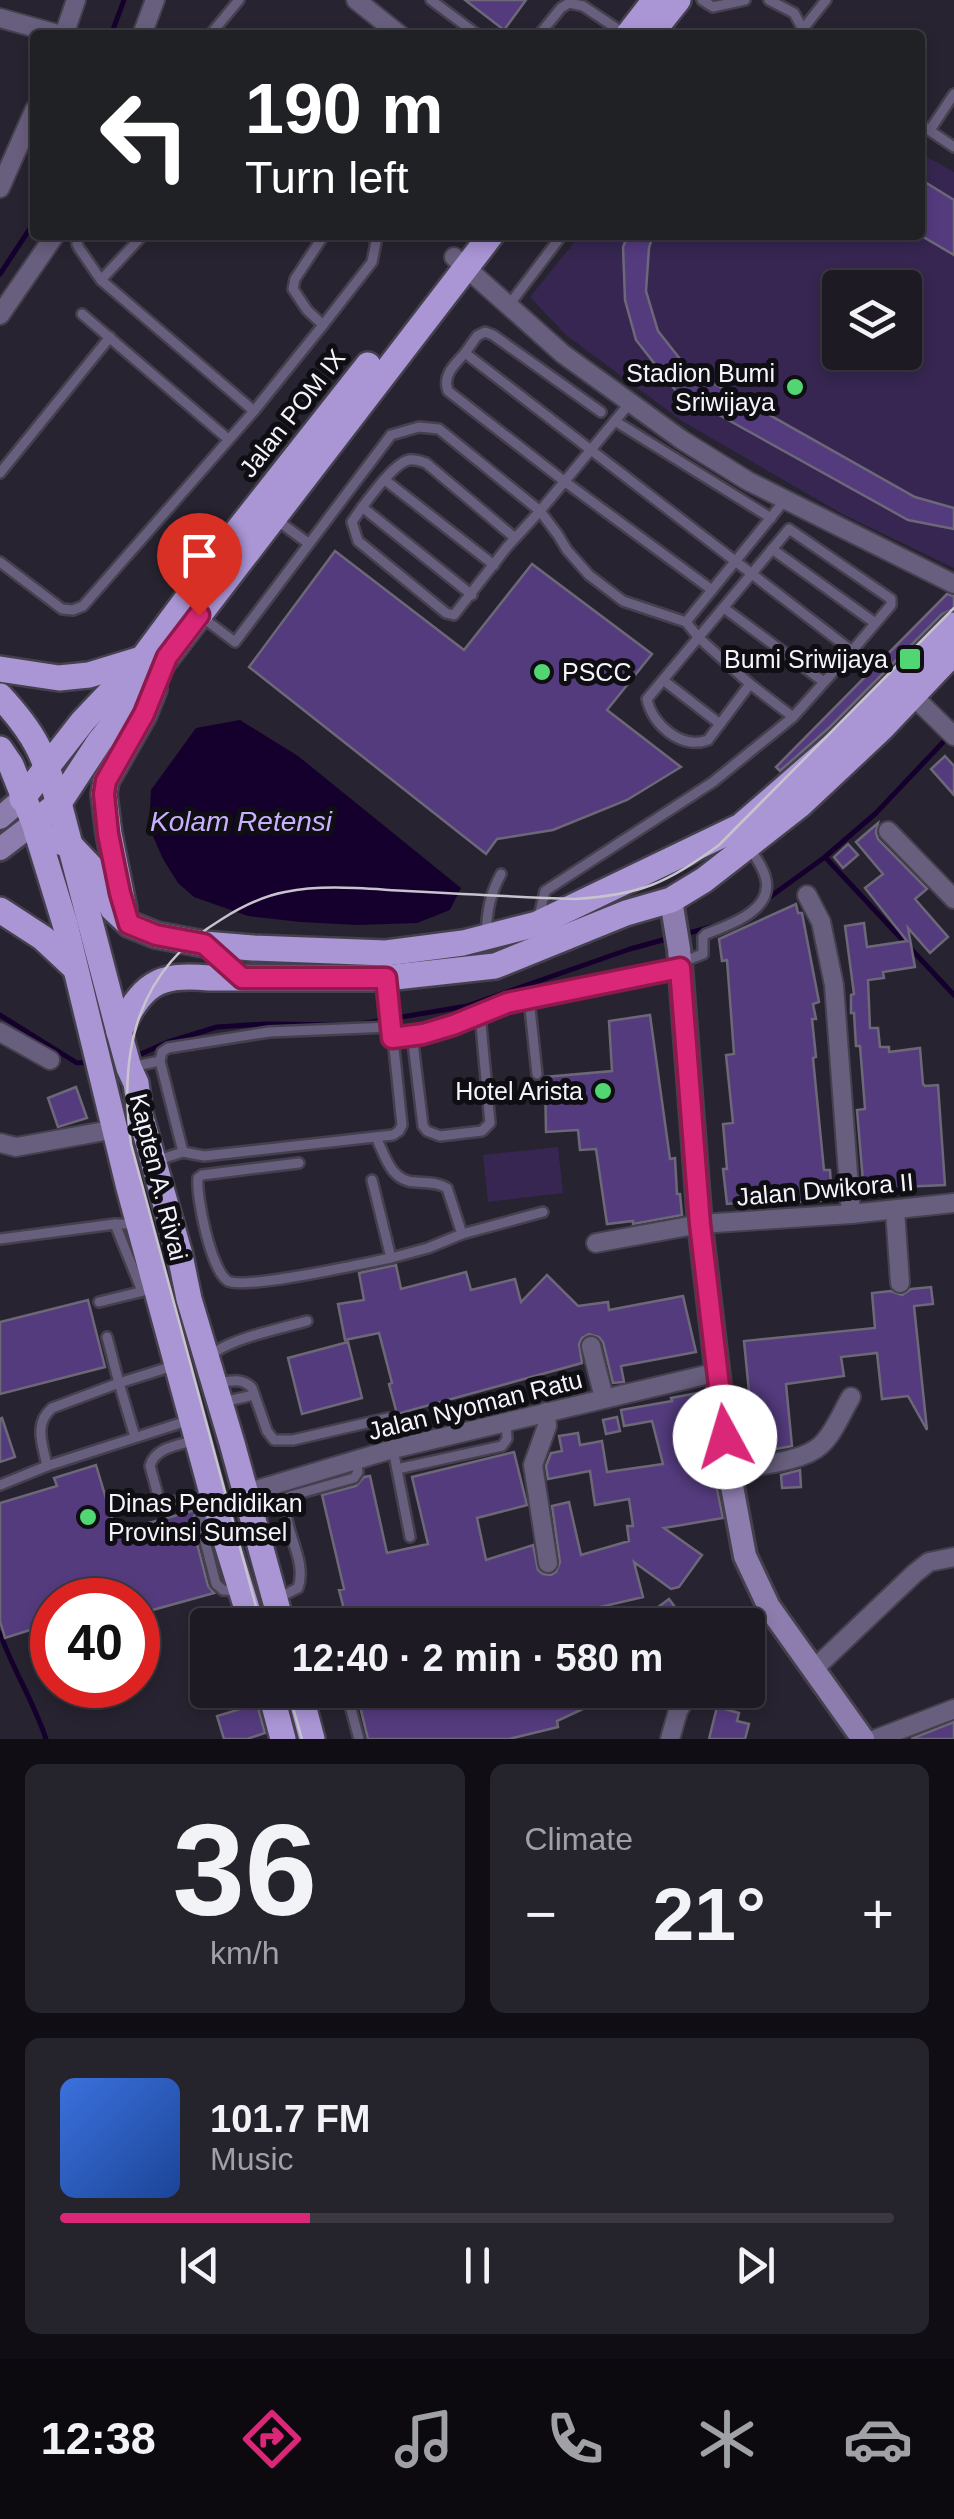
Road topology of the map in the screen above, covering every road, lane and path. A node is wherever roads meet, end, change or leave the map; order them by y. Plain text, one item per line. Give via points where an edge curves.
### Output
1 (76, 0) edge
2 (155, 0) edge
3 (239, 0) edge
4 (356, 0) edge
5 (432, 0) edge
6 (656, 0) edge
7 (678, 0) edge
8 (702, 0) edge
9 (745, 0) edge
10 (769, 0) edge
11 (826, 0) edge
12 (715, 4) edge
13 (0, 18) edge
14 (44, 30) edge
15 (65, 30) edge
16 (144, 30) edge
17 (214, 30) edge
18 (394, 30) edge
19 (471, 30) edge
20 (543, 30) edge
21 (620, 30) edge
22 (632, 30) edge
23 (654, 30) edge
24 (804, 30) edge
25 (806, 30) edge
26 (954, 94) edge
27 (30, 120) edge
28 (925, 127) edge
29 (954, 147) edge
30 (1, 181) edge
31 (52, 240) edge
32 (77, 240) edge
33 (138, 240) edge
34 (321, 240) edge
35 (375, 240) edge
36 (469, 240) edge
37 (485, 240) edge
38 (558, 240) edge
39 (460, 262) junction
40 (100, 280) junction
41 (508, 305) junction
42 (82, 314) dead end
43 (0, 315) edge
44 (323, 326) junction
45 (110, 337) junction
46 (465, 353) junction
47 (630, 404) junction
48 (254, 411) junction
49 (601, 412) dead end
50 (616, 422) junction
51 (228, 439) junction
52 (591, 450) junction
53 (0, 473) edge
54 (385, 480) junction
55 (564, 481) junction
56 (786, 500) junction
57 (362, 507) junction
58 (265, 512) junction
59 (540, 512) junction
60 (770, 518) junction
61 (515, 538) junction
62 (308, 543) junction
63 (772, 549) junction
64 (0, 562) edge
65 (736, 562) junction
66 (494, 565) junction
67 (752, 573) junction
68 (954, 584) edge
69 (712, 590) junction
70 (472, 595) junction
71 (724, 608) junction
72 (191, 609) junction
73 (686, 622) junction
74 (875, 623) junction
75 (954, 625) edge
76 (699, 638) junction
77 (852, 650) junction
78 (954, 652) edge
79 (155, 658) junction
80 (0, 668) edge
81 (663, 680) junction
82 (824, 682) junction
83 (750, 684) junction
84 (912, 695) junction
85 (0, 696) edge
86 (794, 717) junction
87 (720, 724) junction
88 (952, 734) edge
89 (0, 748) edge
90 (47, 766) junction
91 (22, 799) junction
92 (59, 803) junction
93 (0, 818) edge
94 (36, 828) junction
95 (888, 831) dead end
96 (71, 846) junction
97 (748, 846) junction
98 (0, 849) edge
99 (501, 874) dead end
100 (807, 896) dead end
101 (954, 899) edge
102 (672, 907) junction
103 (0, 910) edge
104 (129, 924) junction
105 (536, 924) junction
106 (474, 940) junction
107 (204, 944) junction
108 (679, 960) junction
109 (74, 967) junction
110 (242, 978) junction
111 (387, 988) junction
112 (529, 998) junction
113 (480, 1014) junction
114 (391, 1029) junction
115 (0, 1032) edge
116 (412, 1035) junction
117 (124, 1051) junction
118 (50, 1060) dead end
119 (160, 1060) junction
120 (537, 1074) dead end
121 (116, 1129) junction
122 (376, 1136) junction
123 (0, 1143) edge
124 (183, 1152) junction
125 (155, 1162) junction
126 (300, 1162) dead end
127 (372, 1180) dead end
128 (954, 1203) edge
129 (895, 1210) junction
130 (542, 1212) dead end
131 (851, 1214) junction
132 (127, 1224) junction
133 (700, 1224) junction
134 (462, 1234) junction
135 (0, 1239) edge
136 (596, 1244) dead end
137 (211, 1246) junction
138 (190, 1252) junction
139 (390, 1258) junction
140 (900, 1283) dead end
141 (150, 1290) junction
142 (99, 1302) dead end
143 (308, 1321) dead end
144 (107, 1338) dead end
145 (591, 1346) dead end
146 (177, 1364) junction
147 (718, 1372) junction
148 (119, 1382) junction
149 (213, 1382) junction
150 (254, 1394) junction
151 (852, 1397) dead end
152 (604, 1398) junction
153 (546, 1412) junction
154 (388, 1418) dead end
155 (506, 1421) junction
156 (195, 1429) junction
157 (135, 1436) junction
158 (393, 1449) junction
159 (356, 1460) junction
160 (47, 1466) junction
161 (396, 1469) junction
162 (729, 1470) junction
163 (0, 1485) edge
164 (246, 1493) junction
165 (214, 1501) junction
166 (410, 1537) dead end
167 (954, 1557) edge
168 (548, 1563) dead end
169 (275, 1598) junction
170 (769, 1607) junction
171 (247, 1608) edge
172 (278, 1608) edge
173 (765, 1611) edge
174 (814, 1670) junction
175 (275, 1708) edge
176 (304, 1708) edge
177 (351, 1708) edge
178 (680, 1708) edge
179 (954, 1708) edge
180 (283, 1739) edge
181 (312, 1739) edge
182 (359, 1739) edge
183 (670, 1739) edge
184 (864, 1739) edge
185 (876, 1739) edge

1 - 15 street
2 - 16 street
3 - 17 lane
4 - 18 street
5 - 19 lane
6 - 22 main road
7 - 23 main road
8 - 12 lane
9 - 12 lane
10 - 24 lane via 794,13
11 - 25 lane
13 - 14 street
20 - 21 lane via 569,3
26 - 28 lane
27 - 30 street
28 - 29 lane
31 - 43 street
32 - 40 lane
33 - 40 lane
34 - 44 lane via 293,289
35 - 44 lane via 372,262
36 - 39 main road, Jalan POM IX
37 - 39 main road, Jalan POM IX
38 - 41 lane
39 - 41 street
39 - 58 main road, Jalan POM IX
40 - 48 lane
41 - 47 street
42 - 45 lane
44 - 48 lane
45 - 51 lane
45 - 53 lane
46 - 49 lane via 476,336 493,335
46 - 52 lane
46 - 55 lane via 449,371 448,391
47 - 50 lane
47 - 56 street
48 - 51 lane
50 - 52 lane
50 - 60 lane
51 - 64 lane via 82,606 62,609
52 - 55 lane
52 - 65 lane
54 - 57 lane
54 - 61 lane via 403,462 426,463
54 - 66 lane
55 - 59 lane
55 - 69 lane
56 - 60 lane
56 - 68 street
57 - 70 lane
57 - 70 lane via 352,522 358,541 446,614 456,614
58 - 62 lane
58 - 72 main road, Jalan POM IX
59 - 61 lane
59 - 62 lane via 439,429 418,427 391,435
59 - 73 lane via 589,575 623,601
60 - 65 lane
61 - 66 lane
62 - 72 lane via 235,642
63 - 67 lane
63 - 74 lane
63 - 74 lane via 789,529 890,597
65 - 67 lane
65 - 69 lane
66 - 70 lane
67 - 71 lane
67 - 77 lane
69 - 73 lane
71 - 76 lane
71 - 82 lane
72 - 79 main road, Jalan POM IX
73 - 76 lane
74 - 77 lane
75 - 105 main road via 841,739 740,826
76 - 81 lane
76 - 83 lane
77 - 82 lane
78 - 84 main road
79 - 80 main road via 59,678
79 - 90 main road, Jalan POM IX via 83,721
79 - 92 main road
79 - 104 main road via 144,714 104,794
81 - 87 lane
81 - 87 lane via 647,699 655,721 698,744
82 - 86 lane
83 - 86 lane
83 - 87 lane
84 - 88 street
84 - 97 main road via 800,805
85 - 90 main road via 39,744
86 - 105 lane via 713,782 545,890
89 - 91 main road, Kapten A. Rivai
90 - 91 main road, Jalan POM IX
90 - 92 main road
91 - 93 street
91 - 94 main road, Kapten A. Rivai
92 - 94 main road
92 - 96 main road
94 - 96 main road
94 - 98 street
94 - 109 main road, Kapten A. Rivai
95 - 101 street
96 - 104 main road
96 - 117 main road
97 - 102 main road
97 - 108 lane via 766,877 762,903 703,937 702,954
99 - 106 lane
100 - 131 street via 821,922 834,985
102 - 108 street
102 - 111 main road via 626,914 496,966
103 - 109 main road
104 - 107 main road
105 - 106 main road
106 - 107 main road via 386,953
106 - 111 main road via 414,962
107 - 110 main road
108 - 112 lane
108 - 133 street
109 - 121 main road, Kapten A. Rivai
110 - 111 main road
110 - 117 main road via 156,982 132,1004
111 - 114 lane
112 - 113 lane
112 - 120 lane
113 - 116 lane
113 - 116 lane via 490,1124 482,1131 427,1131
114 - 116 lane
114 - 119 lane via 269,1032 168,1048
114 - 122 lane via 402,1125 393,1135
115 - 118 street
117 - 119 lane
117 - 125 main road
119 - 124 lane
121 - 123 street via 16,1147
121 - 132 main road, Kapten A. Rivai
122 - 124 lane via 204,1156
122 - 134 lane via 400,1179 447,1188
124 - 125 lane
125 - 138 main road
126 - 137 lane via 198,1178
127 - 139 lane
128 - 129 street, Jalan Dwikora II
129 - 131 street, Jalan Dwikora II
129 - 140 street
130 - 134 lane
131 - 133 street, Jalan Dwikora II
132 - 135 lane
132 - 141 main road, Kapten A. Rivai
133 - 136 street, Jalan Dwikora II
133 - 147 street
134 - 139 lane
137 - 138 lane
137 - 139 lane via 223,1275 241,1284
138 - 149 main road via 189,1299
141 - 142 lane
141 - 146 main road, Kapten A. Rivai
143 - 149 lane via 217,1349
144 - 148 lane
145 - 152 street
146 - 148 lane
146 - 156 main road, Kapten A. Rivai
147 - 152 street, Jalan Nyoman Ratu
147 - 162 street
148 - 157 lane
148 - 160 lane via 44,1414
149 - 150 lane
149 - 150 lane via 242,1381
149 - 164 main road
150 - 154 lane via 274,1440
151 - 162 street via 814,1450
152 - 153 street, Jalan Nyoman Ratu
153 - 155 street, Jalan Nyoman Ratu
153 - 168 street via 533,1465
155 - 158 street, Jalan Nyoman Ratu
155 - 161 lane via 502,1446
156 - 157 lane
156 - 165 main road, Kapten A. Rivai
156 - 165 lane via 157,1452 150,1466 162,1502
157 - 160 lane
158 - 159 street, Jalan Nyoman Ratu
158 - 161 lane
159 - 164 street, Jalan Nyoman Ratu
159 - 169 lane via 354,1478 290,1496 285,1508 302,1575 298,1588
160 - 163 lane
161 - 166 lane
162 - 170 street via 745,1556
164 - 169 main road
165 - 171 main road, Kapten A. Rivai
167 - 174 street via 929,1562
169 - 172 main road
170 - 173 street
170 - 174 street
174 - 184 street
175 - 180 main road
176 - 181 main road
177 - 182 lane
178 - 183 street
179 - 185 street

